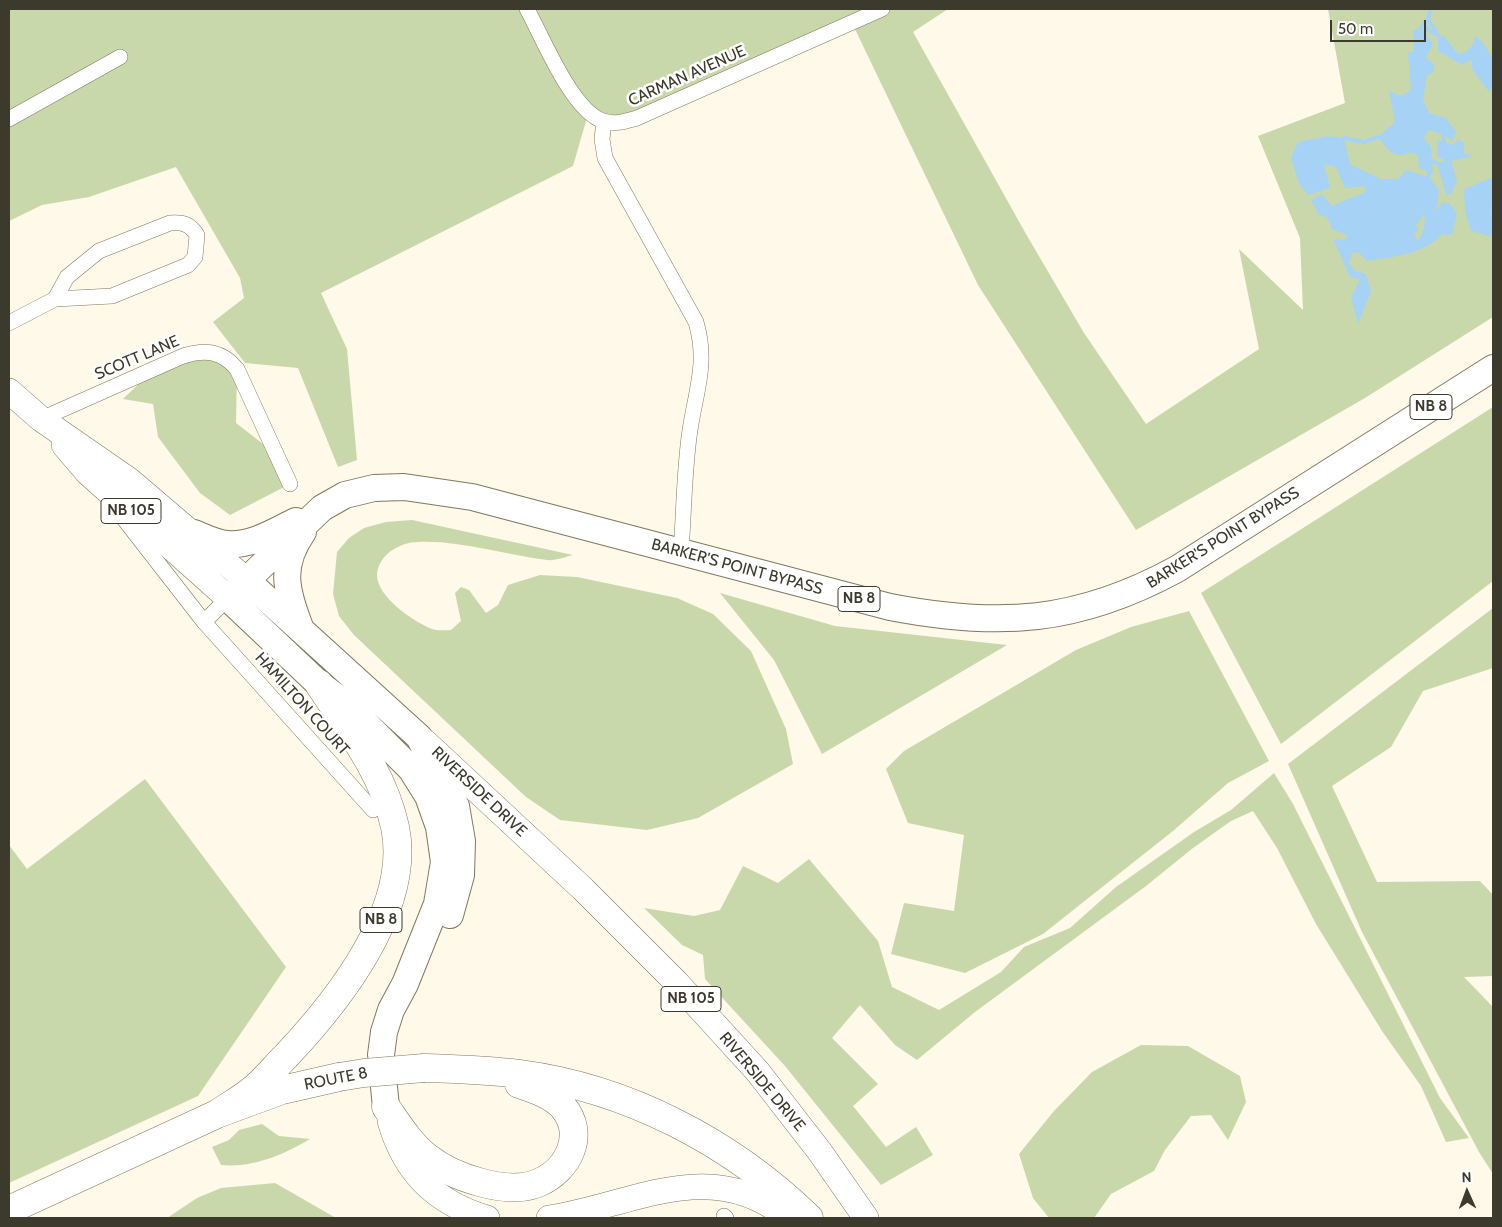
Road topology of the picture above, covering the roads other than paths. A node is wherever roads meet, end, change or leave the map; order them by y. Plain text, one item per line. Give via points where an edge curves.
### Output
1 (527, 9) edge
2 (882, 9) edge
3 (120, 57) dead end
4 (9, 119) edge
5 (604, 121) junction
6 (55, 299) junction
7 (9, 323) edge
8 (1493, 368) edge
9 (9, 391) edge
10 (41, 418) junction
11 (88, 473) junction
12 (290, 484) dead end
13 (322, 508) junction
14 (194, 533) junction
15 (681, 552) junction
16 (236, 588) junction
17 (204, 622) junction
18 (300, 628) junction
19 (319, 684) junction
20 (419, 736) junction
21 (373, 810) dead end
22 (405, 984) junction
23 (382, 1055) dead end
24 (460, 1070) junction
25 (385, 1097) joint
26 (217, 1114) junction
27 (9, 1210) edge
28 (487, 1218) edge
29 (549, 1218) edge
30 (788, 1218) edge
31 (809, 1218) edge
32 (866, 1218) edge

1 - 5 street via 575,99 588,113
2 - 5 street, CARMAN AVENUE via 637,118 621,123
3 - 4 street
5 - 15 street via 605,158 696,322 702,341 703,366 690,430
6 - 6 street via 112,296 188,265 195,258 197,235 191,226 170,223 107,246 67,277
6 - 7 street
8 - 15 highway, BARKER'S POINT BYPASS / NB 8 via 1177,569 1106,602 1065,612 1024,619 936,616
9 - 10 main road, RIVERSIDE DRIVE / NB 105
10 - 11 main road, RIVERSIDE DRIVE / NB 105
10 - 12 street, SCOTT LANE via 183,356 199,351 214,352 228,358 238,369
10 - 14 main road, RIVERSIDE DRIVE / NB 105 via 130,480
11 - 16 main road, RIVERSIDE DRIVE / NB 105
11 - 17 street, HAMILTON COURT
13 - 14 highway via 266,536 245,542 227,544
13 - 15 highway, BARKER'S POINT BYPASS / NB 8 via 345,495 374,488 436,490
13 - 16 highway, BARKER'S POINT BYPASS / NB 8
13 - 18 highway via 295,544 288,560 290,599
14 - 16 main road, RIVERSIDE DRIVE / NB 105
16 - 17 street
16 - 18 highway, RIVERSIDE DRIVE / NB 105
16 - 19 highway, RIVERSIDE DRIVE / NB 105
17 - 21 street, HAMILTON COURT
18 - 20 highway, RIVERSIDE DRIVE / NB 105
19 - 22 highway, RIVERSIDE DRIVE / NB 105 via 347,706 410,768 428,796 439,827 444,862 437,904
19 - 26 highway, NB 8 via 354,734 385,792 395,829 396,863 390,898 375,934 323,1014 257,1086
20 - 22 highway via 456,806 462,841 461,875 450,914
20 - 32 main road, RIVERSIDE DRIVE / NB 105 via 583,889 676,982 758,1072
22 - 23 highway, RIVERSIDE DRIVE / NB 105 via 384,1032
24 - 25 highway via 515,1082 562,1105 573,1122 575,1140 568,1158 555,1174 537,1184 514,1186 482,1183 453,1173 427,1157 408,1137
24 - 26 highway, ROUTE 8 / NB 8, bridge via 424,1068 339,1077 282,1090
24 - 31 highway via 518,1074 560,1082 646,1110 725,1150 759,1174
25 - 28 main road via 396,1140 406,1160 422,1179 438,1197 462,1211
26 - 27 highway, NB 8
29 - 30 main road via 682,1186 710,1186 736,1191 761,1201

